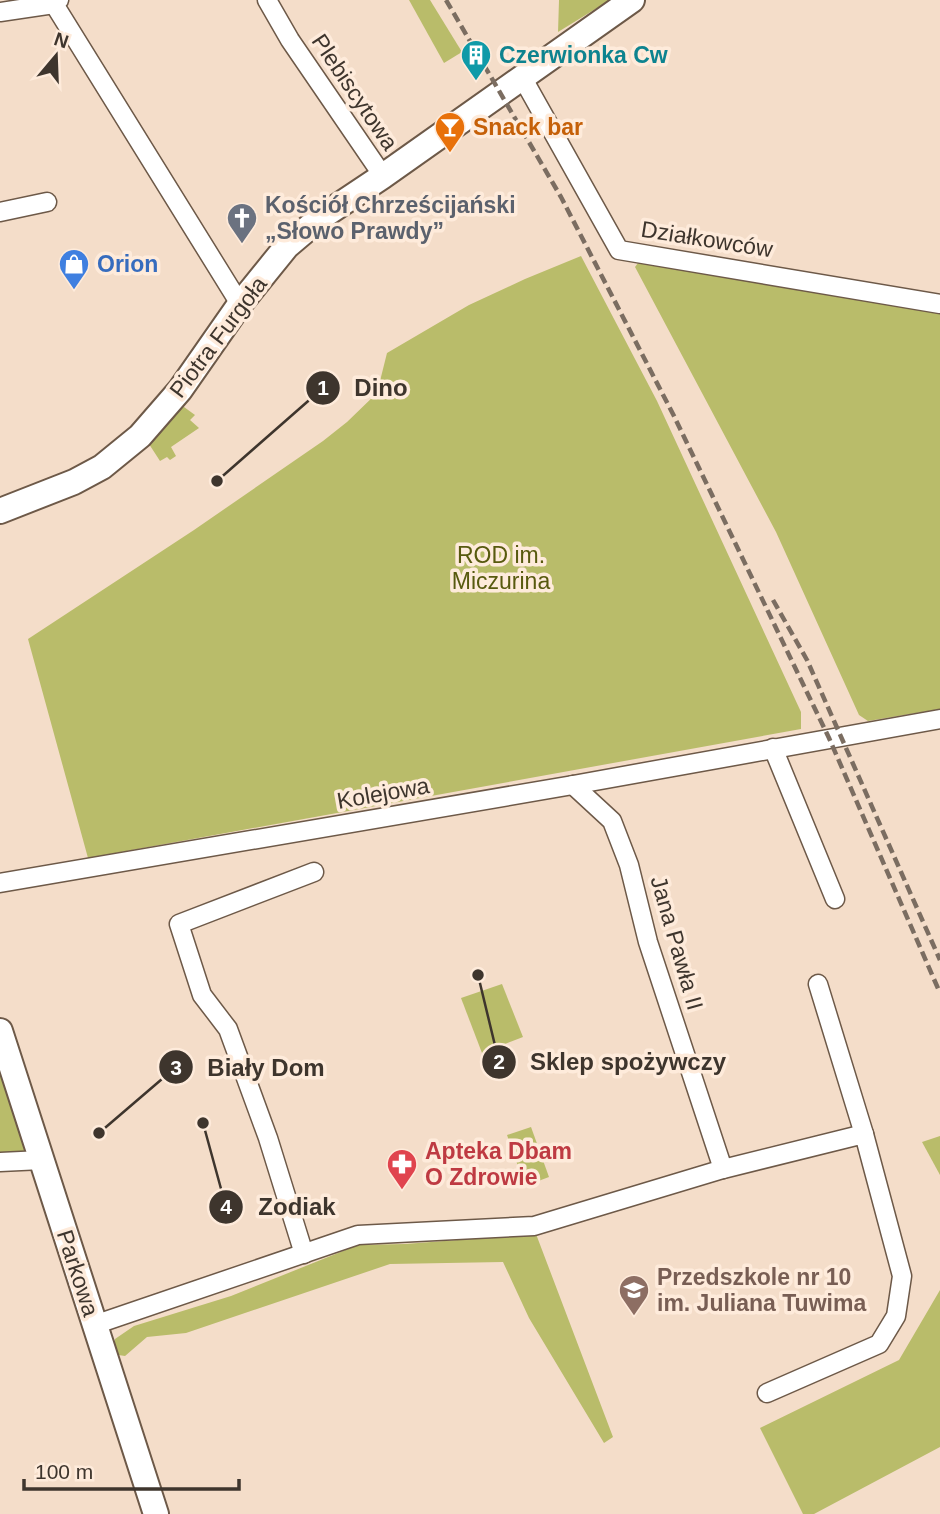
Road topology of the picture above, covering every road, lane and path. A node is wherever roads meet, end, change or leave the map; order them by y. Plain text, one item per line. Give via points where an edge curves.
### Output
1 (267, 0) edge
2 (632, 0) edge
3 (56, 2) edge
4 (0, 12) edge
5 (522, 77) junction
6 (383, 176) junction
7 (47, 202) dead end
8 (0, 212) edge
9 (240, 304) junction
10 (940, 304) edge
11 (0, 511) edge
12 (940, 719) edge
13 (773, 748) junction
14 (573, 785) junction
15 (314, 872) dead end
16 (0, 883) edge
17 (835, 899) dead end
18 (818, 984) dead end
19 (0, 1031) edge
20 (864, 1134) junction
21 (42, 1160) junction
22 (0, 1162) edge
23 (723, 1169) junction
24 (304, 1254) junction
25 (94, 1325) junction
26 (767, 1393) dead end
27 (156, 1514) edge

1 - 6 street, Plebiscytowa
2 - 5 street, Piotra Furgoła
3 - 4 street
3 - 9 street
5 - 6 street, Piotra Furgoła
5 - 10 street, Działkowców via 619,250
6 - 9 street, Piotra Furgoła via 287,246
7 - 8 street
9 - 11 street, Piotra Furgoła via 186,383 141,436 74,482
12 - 13 street, Kolejowa
13 - 14 street, Kolejowa
13 - 17 street
14 - 16 street, Kolejowa
14 - 23 street, Jana Pawła II via 612,821
15 - 24 street via 179,924 202,995 229,1029
18 - 20 street
19 - 21 street, Parkowa
20 - 23 street
20 - 26 street via 902,1276 896,1316 879,1344
21 - 22 street
21 - 25 street, Parkowa
23 - 24 street via 534,1226 358,1236
24 - 25 street
25 - 27 street, Parkowa

